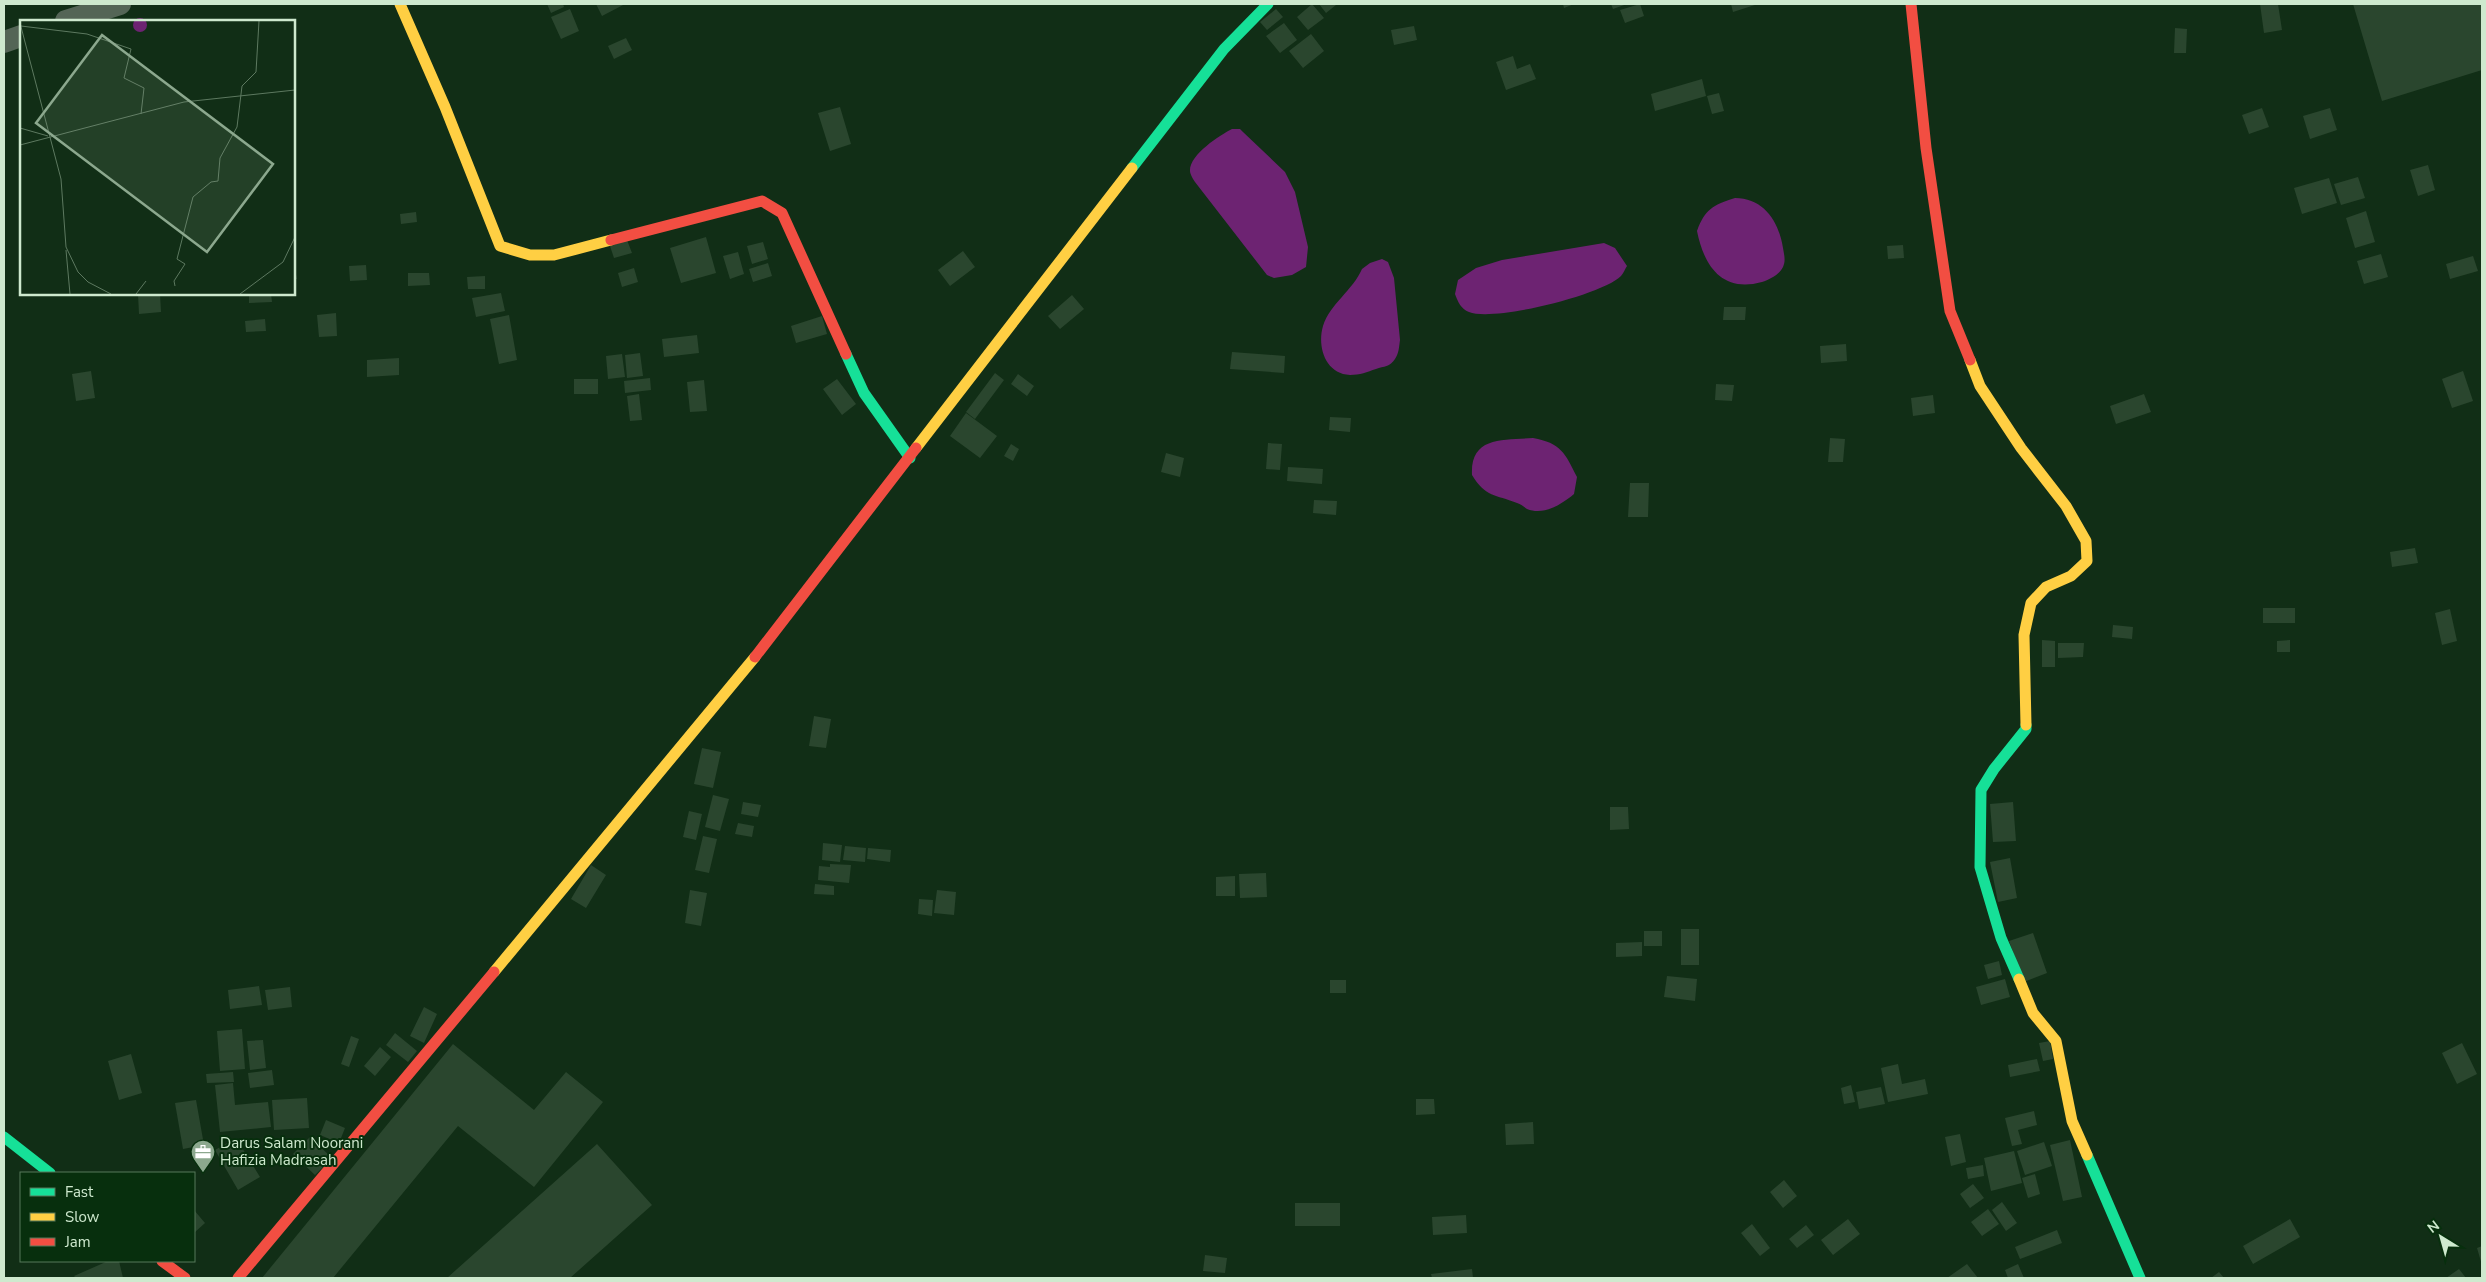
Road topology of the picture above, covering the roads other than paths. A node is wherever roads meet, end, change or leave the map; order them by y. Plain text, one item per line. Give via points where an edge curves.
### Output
1 (120, 4) edge
2 (400, 4) edge
3 (1268, 4) edge
4 (1910, 4) edge
5 (69, 20) edge
6 (20, 36) edge
7 (4, 42) edge
8 (910, 458) junction
9 (4, 1138) edge
10 (49, 1172) edge
11 (163, 1262) edge
12 (185, 1278) edge
13 (238, 1278) edge
14 (2140, 1278) edge

1 - 5 street
2 - 8 street via 500,246 530,255 554,255 762,201 782,213 864,392
3 - 8 street via 1224,49
4 - 14 street via 1926,148 1950,311 1980,386 2021,448 2066,506 2086,541 2087,561 2071,576 2046,587 2031,603 2024,635 2026,729 1981,790 1980,867 2002,938 2033,1012 2056,1041 2072,1121
6 - 7 street
8 - 13 street via 733,686
9 - 10 street
11 - 12 street

